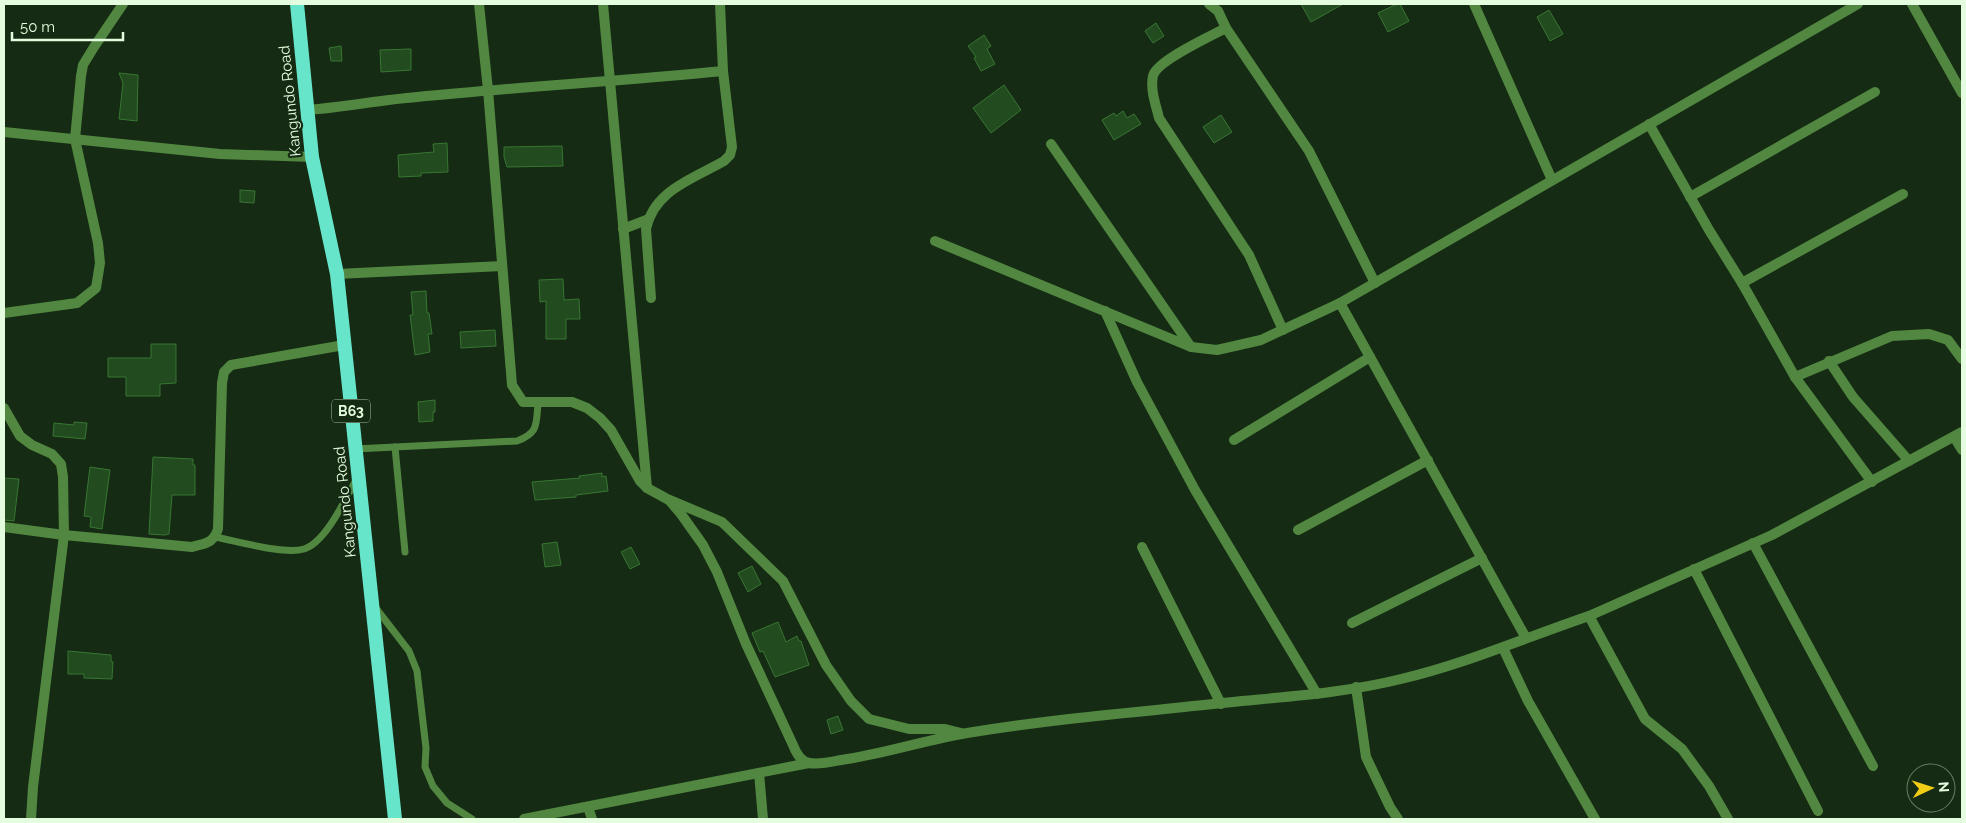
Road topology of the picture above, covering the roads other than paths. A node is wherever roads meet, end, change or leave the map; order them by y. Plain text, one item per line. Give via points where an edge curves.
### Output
1 (123, 4) edge
2 (297, 4) edge
3 (479, 4) edge
4 (603, 4) edge
5 (720, 4) edge
6 (1209, 4) edge
7 (1474, 4) edge
8 (1858, 4) edge
9 (1912, 4) edge
10 (1226, 28) junction
11 (723, 71) junction
12 (610, 82) junction
13 (488, 90) junction
14 (1875, 92) dead end
15 (1962, 93) edge
16 (308, 110) junction
17 (1649, 124) junction
18 (4, 132) edge
19 (75, 139) junction
20 (1051, 144) dead end
21 (312, 157) junction
22 (1552, 180) junction
23 (1903, 194) dead end
24 (1690, 196) junction
25 (649, 218) junction
26 (623, 229) junction
27 (935, 241) dead end
28 (502, 266) junction
29 (337, 274) junction
30 (1375, 283) junction
31 (1742, 283) junction
32 (651, 298) dead end
33 (1340, 303) junction
34 (1105, 311) junction
35 (4, 313) edge
36 (1282, 330) junction
37 (344, 345) junction
38 (1191, 347) junction
39 (1370, 357) junction
40 (1962, 359) edge
41 (1829, 361) junction
42 (1795, 377) junction
43 (538, 403) junction
44 (4, 408) edge
45 (1958, 434) edge
46 (1234, 440) dead end
47 (395, 447) junction
48 (355, 449) junction
49 (1962, 450) edge
50 (1428, 460) junction
51 (1909, 462) junction
52 (358, 476) junction
53 (1872, 482) junction
54 (646, 488) junction
55 (669, 500) junction
56 (4, 527) edge
57 (1298, 530) dead end
58 (64, 535) junction
59 (215, 537) junction
60 (1753, 543) junction
61 (1142, 547) dead end
62 (405, 552) dead end
63 (1482, 558) junction
64 (1694, 569) junction
65 (372, 602) junction
66 (1589, 616) junction
67 (1352, 623) dead end
68 (1526, 638) junction
69 (1503, 648) junction
70 (1356, 687) junction
71 (1317, 694) junction
72 (1222, 704) junction
73 (964, 734) junction
74 (809, 763) junction
75 (1873, 766) dead end
76 (759, 773) junction
77 (588, 807) junction
78 (1818, 811) dead end
79 (31, 819) edge
80 (395, 819) edge
81 (472, 819) edge
82 (524, 819) edge
83 (592, 819) edge
84 (762, 819) edge
85 (1398, 819) edge
86 (1596, 819) edge
87 (1728, 819) edge

1 - 19 street via 83,65
2 - 16 highway, Kangundo Road / B63
3 - 13 street
4 - 12 street
5 - 11 street
6 - 10 street via 1218,11
7 - 22 street
8 - 17 street
9 - 15 street
10 - 30 street via 1309,150
10 - 36 street via 1164,62 1153,75 1153,94 1159,118 1249,255
11 - 12 street
11 - 25 street via 732,147 730,154 724,161 676,185 657,204
12 - 13 street
12 - 26 street
13 - 16 street
13 - 28 street
14 - 24 street
16 - 21 highway, Kangundo Road / B63
17 - 22 street
17 - 24 street
18 - 19 street
19 - 21 street via 220,154
19 - 35 street via 98,243 100,263 96,288 77,303
20 - 38 street
21 - 29 highway, Kangundo Road / B63
22 - 30 street
23 - 31 street
24 - 31 street
25 - 26 street
25 - 32 street via 646,229
26 - 54 street
27 - 34 street
28 - 29 street
28 - 43 street via 512,385 523,402
29 - 37 highway, Kangundo Road / B63
30 - 33 street
31 - 42 street
33 - 36 street
33 - 39 street
34 - 38 street
34 - 71 street via 1137,382 1195,490
36 - 38 street via 1261,340 1217,350
37 - 48 highway, Kangundo Road / B63
37 - 59 street via 231,365 224,372 218,529
39 - 46 street
39 - 50 street
40 - 41 street via 1948,340 1929,334 1892,336
41 - 42 street
41 - 51 street via 1852,397
42 - 53 street
43 - 47 lane via 536,426 529,436 517,441
43 - 54 street via 572,402 600,418 611,430
44 - 58 street via 20,436 52,454 61,464
45 - 49 street
45 - 51 street
47 - 48 lane
47 - 62 lane
48 - 52 highway, Kangundo Road / B63
50 - 57 street
50 - 63 street
51 - 53 street
52 - 59 lane via 329,526 305,549 286,551
52 - 65 highway, Kangundo Road / B63
53 - 60 street
54 - 55 street
55 - 73 street via 722,522 783,581 826,665 851,701 869,719 909,729 945,729
55 - 74 street via 707,552 798,756
56 - 58 street
58 - 59 street via 192,547
58 - 79 street
60 - 64 street
60 - 75 street
61 - 72 street
63 - 67 street
63 - 68 street
64 - 66 street
64 - 78 street
65 - 80 highway, Kangundo Road / B63
65 - 81 lane via 409,651 417,671 426,748 424,767 433,786 448,803
66 - 68 street
66 - 87 street via 1645,719 1682,749
68 - 69 street
69 - 70 street via 1401,680
69 - 86 street via 1533,709
70 - 71 street
70 - 85 street via 1366,757
71 - 72 street
72 - 73 street via 1095,715
73 - 74 street via 870,756
74 - 76 street
76 - 77 street
76 - 84 street
77 - 82 street
77 - 83 street

